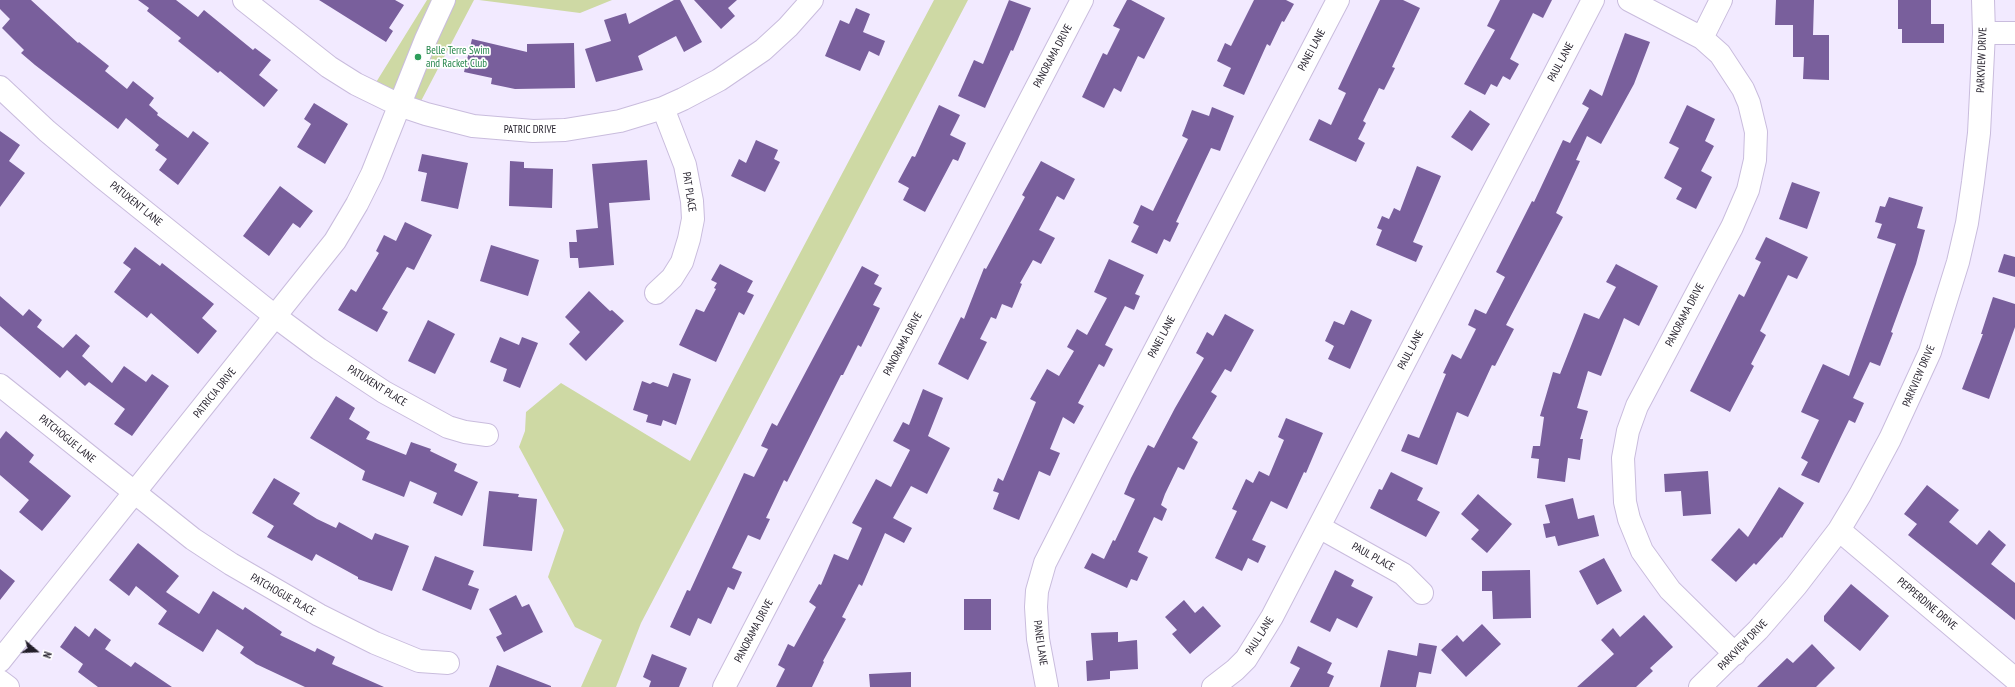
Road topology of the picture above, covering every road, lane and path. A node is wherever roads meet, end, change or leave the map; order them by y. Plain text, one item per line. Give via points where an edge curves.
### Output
1 (244, 0) edge
2 (444, 0) edge
3 (812, 0) edge
4 (1082, 0) edge
5 (1338, 0) edge
6 (1594, 0) edge
7 (1629, 0) edge
8 (1722, 0) edge
9 (1983, 0) edge
10 (1984, 33) junction
11 (2015, 33) edge
12 (1702, 38) junction
13 (0, 87) edge
14 (399, 105) junction
15 (663, 108) junction
16 (656, 293) dead end
17 (276, 317) junction
18 (0, 385) edge
19 (486, 435) dead end
20 (135, 493) junction
21 (1319, 527) junction
22 (1839, 530) junction
23 (1422, 593) dead end
24 (1735, 654) junction
25 (0, 661) edge
26 (448, 663) dead end
27 (2015, 679) edge
28 (0, 681) edge
29 (8, 687) edge
30 (724, 687) edge
31 (1047, 687) edge
32 (1214, 687) edge
33 (1700, 687) edge

1 - 14 street, PATRIC DRIVE via 329,67 356,84
2 - 14 street, PATRICIA DRIVE
3 - 15 street, PATRIC DRIVE via 776,39 749,60 719,80
4 - 30 street, PANORAMA DRIVE
5 - 31 street, PANEI LANE via 1045,563 1037,591 1036,607 1038,639
6 - 21 street, PAUL LANE
7 - 12 street, PANORAMA DRIVE
8 - 12 street
9 - 10 street, PARKVIEW DRIVE
10 - 11 street
10 - 22 street, PARKVIEW DRIVE via 1980,133 1974,182 1946,303 1930,352 1906,408
12 - 24 street, PANORAMA DRIVE via 1720,54 1749,103 1756,132 1754,167 1748,190 1732,227 1632,418 1623,458 1623,486 1631,524 1649,563 1688,609
13 - 17 street, PATUXENT LANE via 103,178
14 - 15 street, PATRIC DRIVE via 474,126 533,131 601,125
14 - 17 street, PATRICIA DRIVE via 372,174 346,225
15 - 16 street, PAT PLACE via 685,165 693,218 690,239 682,262 672,278
17 - 19 street, PATUXENT PLACE via 343,365 409,406 448,427
17 - 20 street, PATRICIA DRIVE
18 - 20 street, PATCHOGUE LANE
20 - 25 street, PATRICIA DRIVE
20 - 26 street, PATCHOGUE PLACE via 199,543 319,615 414,659
21 - 23 street, PAUL PLACE via 1404,574
21 - 32 street, PAUL LANE via 1255,646 1235,670
22 - 24 street, PARKVIEW DRIVE via 1796,586
22 - 27 street, PEPPERDINE DRIVE
24 - 33 street, PARKVIEW DRIVE
28 - 29 street

